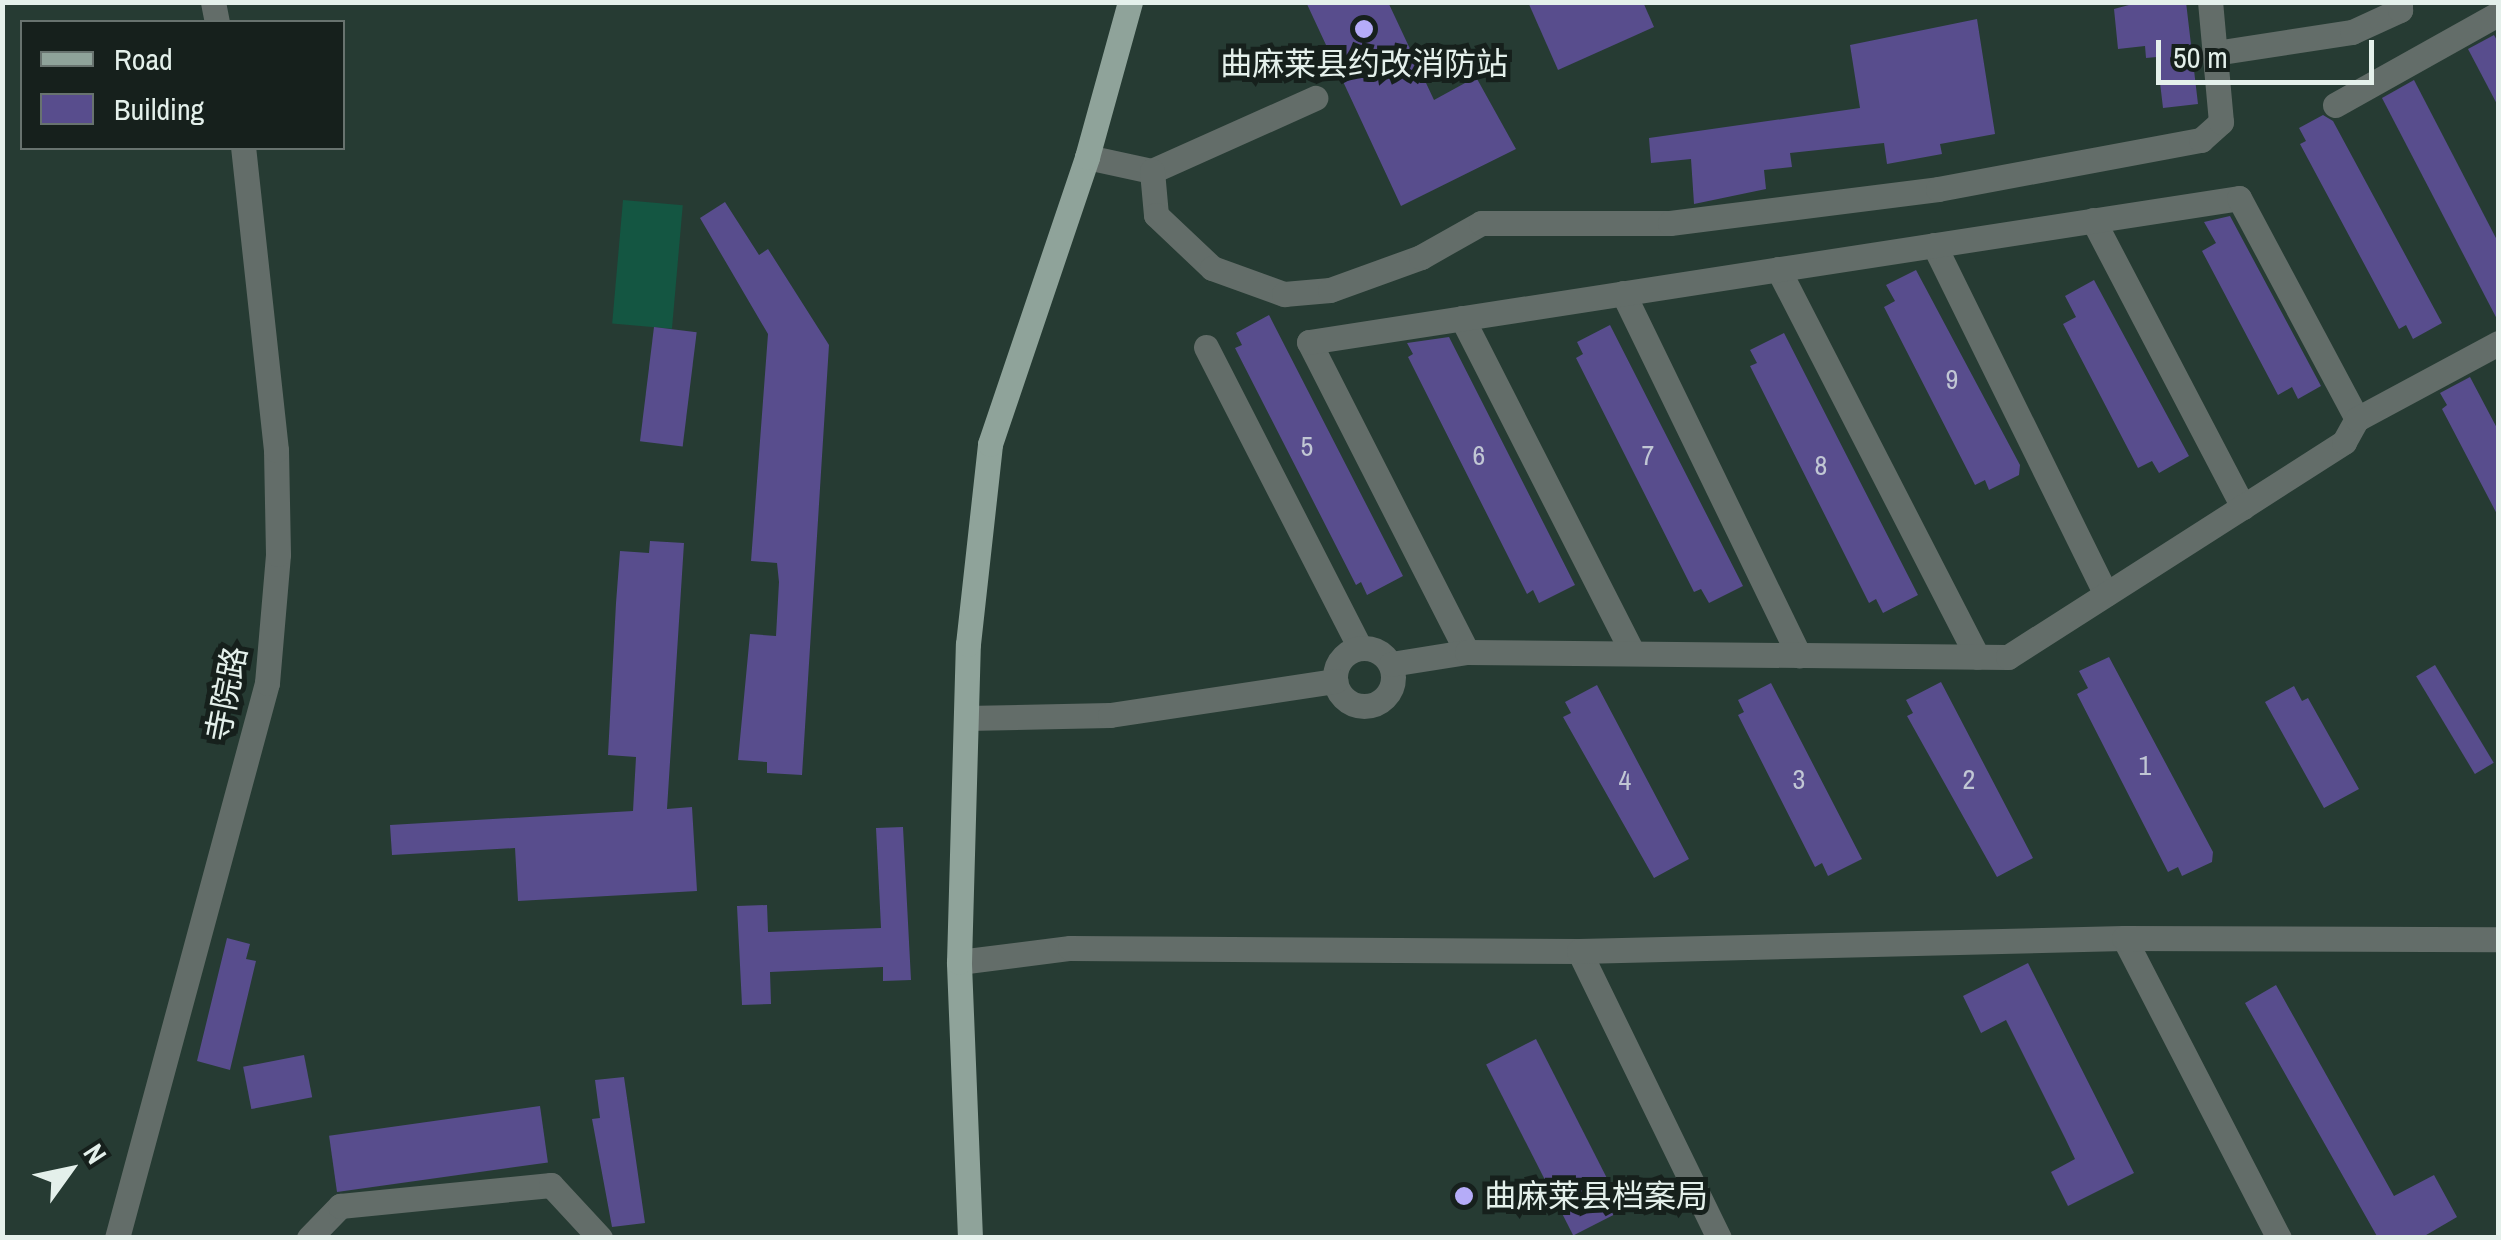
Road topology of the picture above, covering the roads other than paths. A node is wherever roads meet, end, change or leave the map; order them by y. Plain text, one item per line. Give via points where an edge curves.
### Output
1 (1130, 2) edge
2 (2210, 2) edge
3 (2403, 5) edge
4 (2498, 14) edge
5 (2215, 54) junction
6 (1315, 98) dead end
7 (2334, 105) dead end
8 (243, 150) edge
9 (1087, 157) junction
10 (1152, 171) junction
11 (2093, 220) junction
12 (1934, 245) junction
13 (1778, 270) junction
14 (1624, 294) junction
15 (1462, 318) junction
16 (2498, 342) edge
17 (1206, 346) dead end
18 (2357, 420) junction
19 (2243, 507) junction
20 (2106, 594) junction
21 (1360, 648) junction
22 (1467, 652) junction
23 (1633, 653) junction
24 (1799, 655) junction
25 (1977, 657) junction
26 (1391, 664) junction
27 (1335, 681) junction
28 (966, 718) junction
29 (2124, 938) junction
30 (2498, 939) edge
31 (1579, 952) junction
32 (959, 962) junction
33 (117, 1238) edge
34 (310, 1238) edge
35 (600, 1238) edge
36 (970, 1238) edge
37 (1719, 1238) edge
38 (2279, 1238) edge

1 - 9 main road
2 - 5 street
3 - 5 street via 2352,32
4 - 7 street
5 - 10 street via 2221,122 2201,140 1938,189 1670,222 1481,223 1421,257 1330,290 1284,294 1212,268 1156,215
6 - 10 street
8 - 33 street, 寺院路 via 276,450 278,554 267,683
9 - 10 street
9 - 28 main road via 990,444
11 - 12 street
11 - 18 street via 2239,198
11 - 19 street
12 - 13 street
12 - 20 street
13 - 14 street
13 - 25 street
14 - 15 street
14 - 24 street
15 - 22 street via 1310,342
15 - 23 street
16 - 18 street
17 - 21 street
18 - 19 street via 2344,442
19 - 20 street
20 - 25 street via 2008,658
21 - 26 street via 1374,649
21 - 27 street via 1342,656
22 - 23 street
22 - 26 street
23 - 24 street
24 - 25 street
26 - 27 street via 1392,688 1376,704 1354,704
27 - 28 street via 1110,715
28 - 32 main road
29 - 30 street
29 - 31 street
29 - 38 street
31 - 32 street via 1070,948
31 - 37 street
32 - 36 main road
34 - 35 street via 340,1206 552,1184

